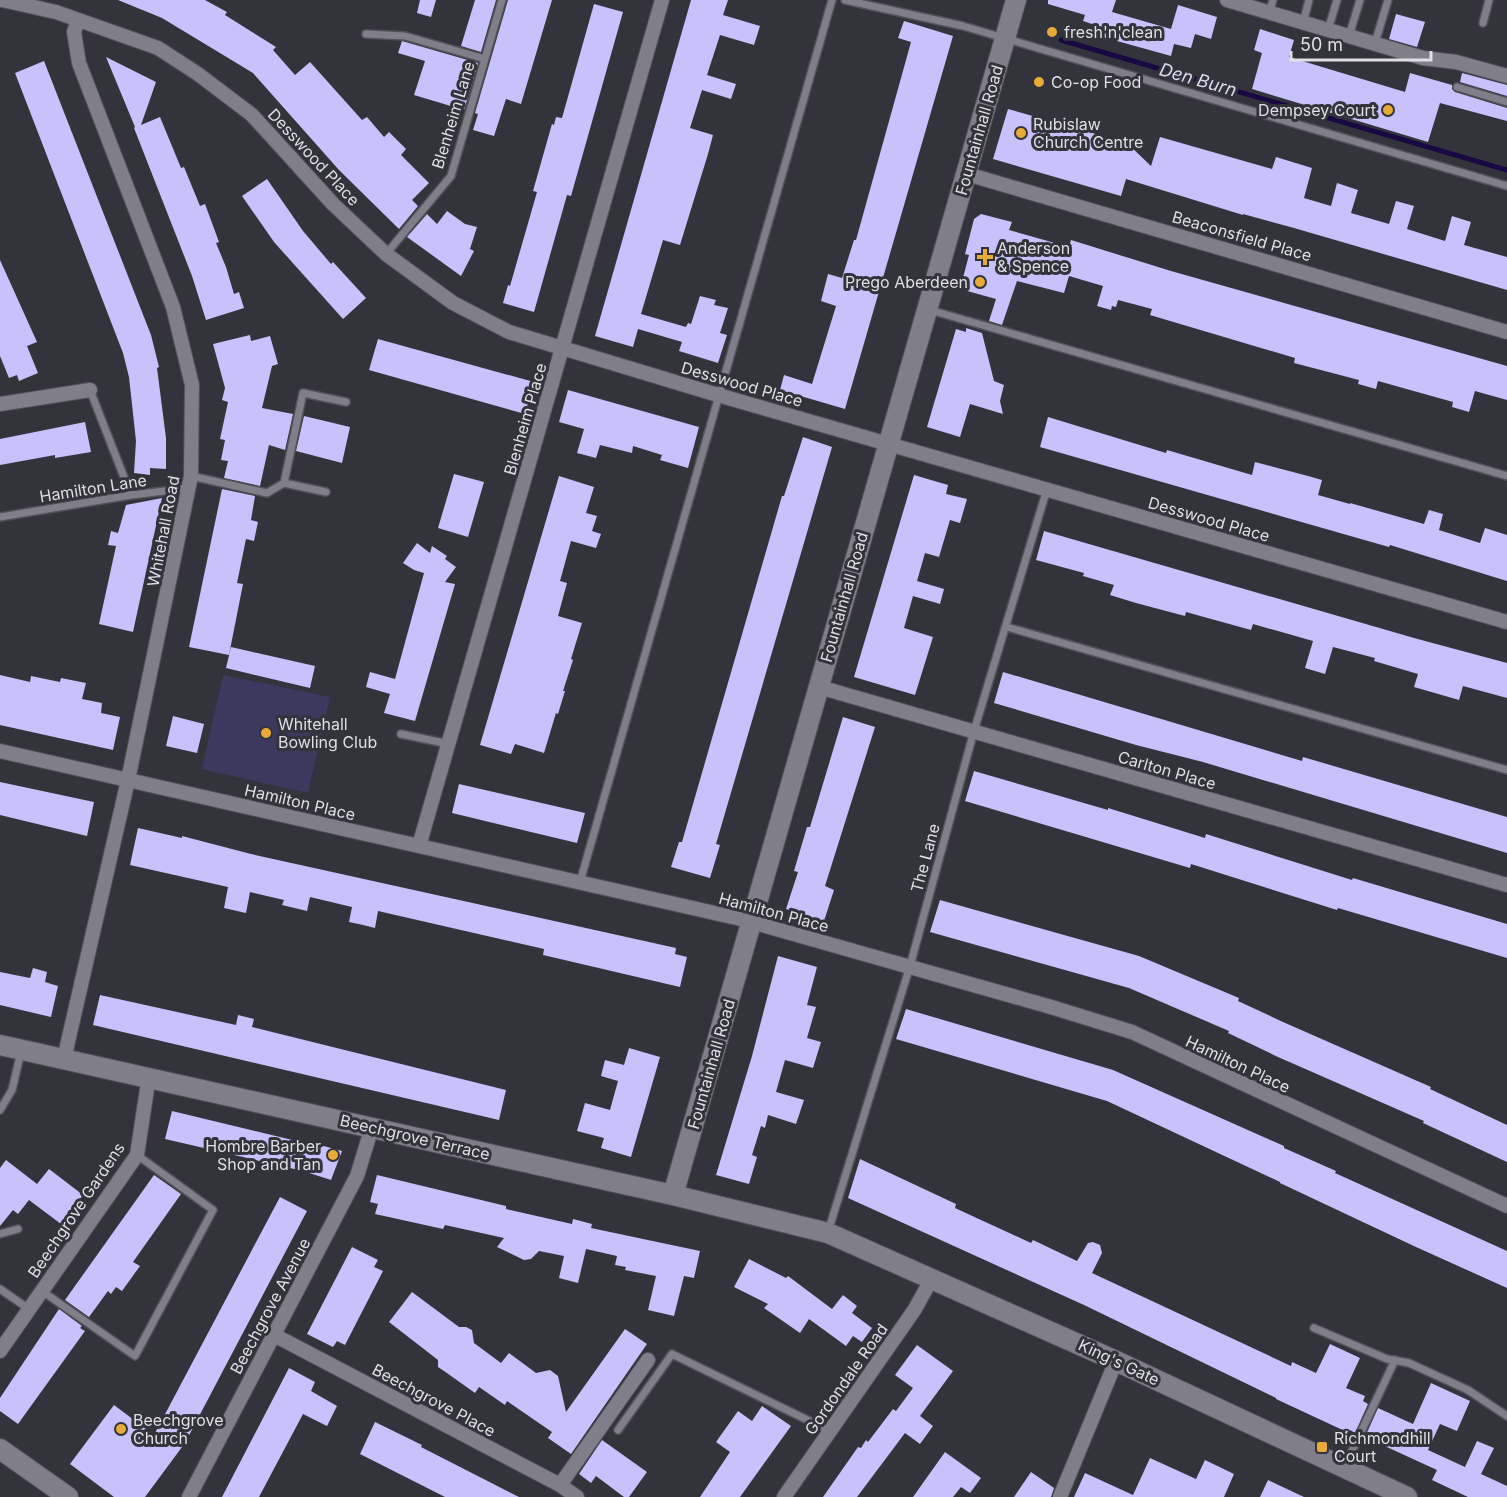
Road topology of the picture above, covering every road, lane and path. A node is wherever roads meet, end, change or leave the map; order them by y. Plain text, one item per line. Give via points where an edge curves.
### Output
1 (2, 0) edge
2 (502, 0) edge
3 (832, 0) edge
4 (845, 0) edge
5 (1016, 0) edge
6 (1227, 0) edge
7 (1309, 0) edge
8 (1337, 0) edge
9 (1360, 0) edge
10 (1388, 0) edge
11 (1489, 0) edge
12 (659, 1) edge
13 (57, 6) edge
14 (1271, 6) edge
15 (78, 20) junction
16 (1303, 23) junction
17 (1483, 23) dead end
18 (1328, 30) junction
19 (366, 34) dead end
20 (1349, 36) junction
21 (1005, 39) junction
22 (1375, 43) junction
23 (485, 59) junction
24 (1507, 76) edge
25 (1457, 87) dead end
26 (1507, 102) edge
27 (967, 174) junction
28 (1507, 186) edge
29 (386, 254) junction
30 (927, 310) junction
31 (1507, 332) edge
32 (562, 348) junction
33 (90, 390) joint
34 (718, 395) junction
35 (346, 402) dead end
36 (0, 405) edge
37 (889, 443) junction
38 (1507, 476) edge
39 (191, 482) junction
40 (284, 483) junction
41 (1047, 489) junction
42 (326, 492) dead end
43 (131, 495) junction
44 (0, 517) edge
45 (1507, 622) edge
46 (1007, 627) junction
47 (819, 687) junction
48 (974, 731) junction
49 (401, 734) dead end
50 (449, 744) junction
51 (0, 751) edge
52 (1507, 770) edge
53 (128, 780) junction
54 (419, 846) junction
55 (580, 882) junction
56 (1507, 885) edge
57 (752, 922) junction
58 (910, 966) junction
59 (0, 1045) edge
60 (21, 1049) junction
61 (64, 1059) junction
62 (149, 1076) junction
63 (0, 1110) edge
64 (372, 1127) junction
65 (137, 1155) junction
66 (673, 1195) junction
67 (1507, 1206) edge
68 (18, 1229) dead end
69 (828, 1233) junction
70 (0, 1234) edge
71 (932, 1278) junction
72 (0, 1289) edge
73 (42, 1291) junction
74 (29, 1309) junction
75 (1314, 1328) dead end
76 (274, 1335) junction
77 (0, 1351) edge
78 (648, 1360) dead end
79 (1116, 1360) junction
80 (1395, 1360) junction
81 (1507, 1416) edge
82 (618, 1430) dead end
83 (830, 1431) junction
84 (0, 1449) edge
85 (1344, 1468) junction
86 (560, 1485) junction
87 (57, 1494) edge
88 (189, 1497) edge
89 (577, 1497) edge
90 (784, 1497) edge
91 (1060, 1497) edge
92 (1407, 1497) edge

1 - 13 street, Desswood Place
2 - 23 lane, Blenheim Lane
3 - 34 lane
4 - 21 lane
5 - 21 street, Fountainhall Road
6 - 14 street
7 - 16 lane
8 - 18 lane
9 - 20 lane
10 - 22 lane
11 - 17 lane
12 - 32 street, Blenheim Place
13 - 15 street, Desswood Place
14 - 16 street
15 - 29 street, Desswood Place via 158,48 228,94
15 - 39 street, Whitehall Road via 74,32 79,63 173,307 192,385
16 - 18 street
18 - 20 street
19 - 23 lane via 405,36
20 - 22 street
21 - 27 street, Fountainhall Road
21 - 28 lane
22 - 24 street
23 - 29 lane, Blenheim Lane via 451,176
25 - 26 lane
27 - 30 street, Fountainhall Road
27 - 31 street, Beaconsfield Place
29 - 32 street, Desswood Place via 453,303 508,332
30 - 37 street, Fountainhall Road
30 - 38 lane
32 - 34 street, Desswood Place
32 - 50 street, Blenheim Place
33 - 36 street
33 - 43 lane
34 - 37 street, Desswood Place
34 - 55 lane
35 - 40 lane via 303,393
37 - 41 street, Desswood Place
37 - 47 street, Fountainhall Road
39 - 40 lane, Hamilton Lane via 267,493
39 - 43 lane, Hamilton Lane
39 - 53 street, Whitehall Road
40 - 42 lane
41 - 45 street, Desswood Place
41 - 46 lane, The Lane
43 - 44 lane, Hamilton Lane
46 - 48 lane, The Lane
46 - 52 lane
47 - 48 street, Carlton Place
47 - 57 street, Fountainhall Road
48 - 56 street, Carlton Place
48 - 58 lane, The Lane
49 - 50 lane
50 - 54 street, Blenheim Place
51 - 53 street, Hamilton Place
53 - 54 street, Hamilton Place
53 - 61 street, Whitehall Road
54 - 55 street, Hamilton Place
55 - 57 street, Hamilton Place
57 - 58 street, Hamilton Place
57 - 66 street, Fountainhall Road
58 - 67 street, Hamilton Place via 1132,1032
58 - 69 lane, The Lane
59 - 60 street, Beechgrove Terrace
60 - 61 street, Beechgrove Terrace
60 - 63 lane via 12,1090
61 - 62 street, Beechgrove Terrace
62 - 64 street, Beechgrove Terrace
62 - 65 street, Beechgrove Gardens
64 - 66 street, Beechgrove Terrace
64 - 76 street, Beechgrove Avenue via 357,1176
65 - 73 street, Beechgrove Gardens
65 - 73 lane via 213,1210 135,1356
66 - 69 street, Beechgrove Terrace
68 - 70 lane
69 - 71 street, King's Gate
71 - 79 street, King's Gate
71 - 83 street, Gordondale Road via 915,1309
72 - 74 lane
73 - 74 street, Beechgrove Gardens
74 - 77 street, Beechgrove Gardens
75 - 80 lane
76 - 86 street, Beechgrove Place
76 - 88 street, Beechgrove Avenue
78 - 86 street
79 - 85 street, King's Gate
79 - 91 street
80 - 81 lane via 1467,1390
80 - 85 lane
82 - 83 lane via 672,1354
83 - 90 street, Gordondale Road
84 - 87 street
85 - 92 street, King's Gate
86 - 89 street, Beechgrove Place

